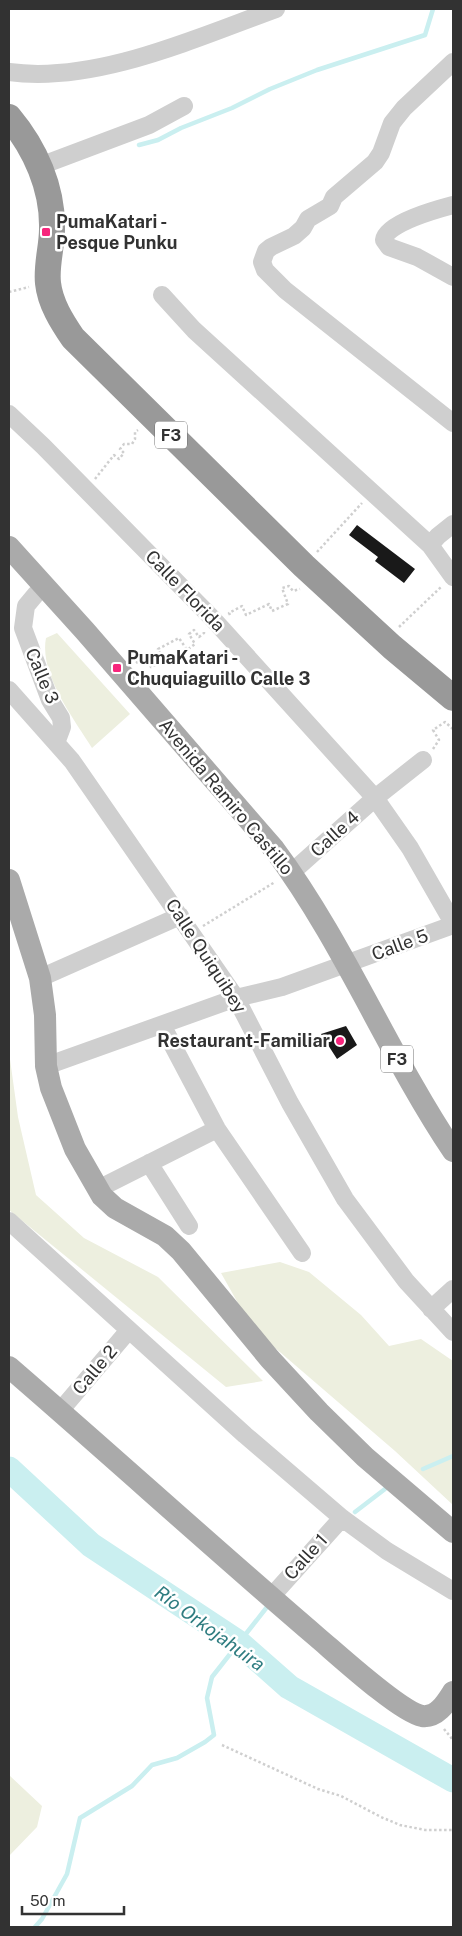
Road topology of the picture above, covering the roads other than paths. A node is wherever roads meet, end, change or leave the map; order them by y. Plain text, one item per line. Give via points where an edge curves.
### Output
1 (276, 9) edge
2 (453, 62) edge
3 (9, 72) edge
4 (184, 106) dead end
5 (9, 117) edge
6 (40, 166) junction
7 (453, 204) edge
8 (453, 277) edge
9 (162, 295) dead end
10 (9, 414) edge
11 (453, 423) edge
12 (453, 524) edge
13 (430, 546) junction
14 (9, 547) edge
15 (453, 576) edge
16 (46, 587) junction
17 (9, 690) edge
18 (451, 692) edge
19 (56, 742) junction
20 (423, 760) road end
21 (375, 798) junction
22 (291, 873) junction
23 (9, 880) edge
24 (180, 916) junction
25 (453, 924) edge
26 (346, 964) junction
27 (40, 978) junction
28 (236, 998) junction
29 (162, 1025) junction
30 (46, 1066) junction
31 (217, 1129) junction
32 (453, 1150) edge
33 (149, 1163) junction
34 (98, 1189) junction
35 (9, 1221) edge
36 (189, 1226) dead end
37 (302, 1253) dead end
38 (453, 1289) edge
39 (431, 1309) junction
40 (129, 1330) junction
41 (453, 1332) edge
42 (9, 1368) edge
43 (60, 1411) junction
44 (342, 1518) junction
45 (453, 1532) edge
46 (453, 1591) edge
47 (271, 1597) junction
48 (453, 1692) edge

1 - 3 street via 114,64 60,73
2 - 11 street via 392,123 375,162 334,197 330,206 308,219 294,236 266,251 262,262 265,270 285,290
4 - 6 street via 141,129
5 - 6 highway, F3 via 25,137
6 - 18 highway, F3 via 46,181 52,229 48,283 62,322 74,338 304,566 392,647
7 - 8 street via 401,224 387,232 384,240 389,247 417,257
9 - 13 street via 194,330
10 - 21 street, Calle Florida via 213,619
12 - 13 street
13 - 15 street
14 - 16 main road, Avenida Ramiro Castillo / F3
16 - 19 street, Calle 3 via 26,606 23,628 50,700 61,718 62,727
16 - 22 main road, Avenida Ramiro Castillo / F3
17 - 19 street, Calle Quiquibey
19 - 24 street, Calle Quiquibey
20 - 21 street, Calle 4
21 - 22 street, Calle 4
21 - 25 street, Calle Florida via 410,848
22 - 26 main road, Avenida Ramiro Castillo / F3
23 - 27 main road
24 - 27 street
24 - 28 street, Calle Quiquibey
25 - 26 street, Calle 5
26 - 28 street, Calle 5 via 282,987
26 - 32 main road, Avenida Ramiro Castillo / F3 via 412,1086
27 - 30 main road
28 - 29 street, Calle 5
28 - 39 street, Calle Quiquibey via 345,1200
29 - 30 street, Calle 5
29 - 31 street
30 - 34 main road via 75,1150
31 - 33 street
31 - 37 street
33 - 34 street
33 - 36 street
34 - 45 main road via 114,1208 165,1236 181,1251 270,1359 319,1412 365,1457
35 - 40 street
38 - 39 street
39 - 41 street, Calle Quiquibey
40 - 43 street, Calle 2
40 - 44 street
42 - 43 main road
43 - 47 main road
44 - 46 street via 387,1551
44 - 47 street, Calle 1
47 - 48 main road via 349,1664 414,1713 423,1716 438,1712

